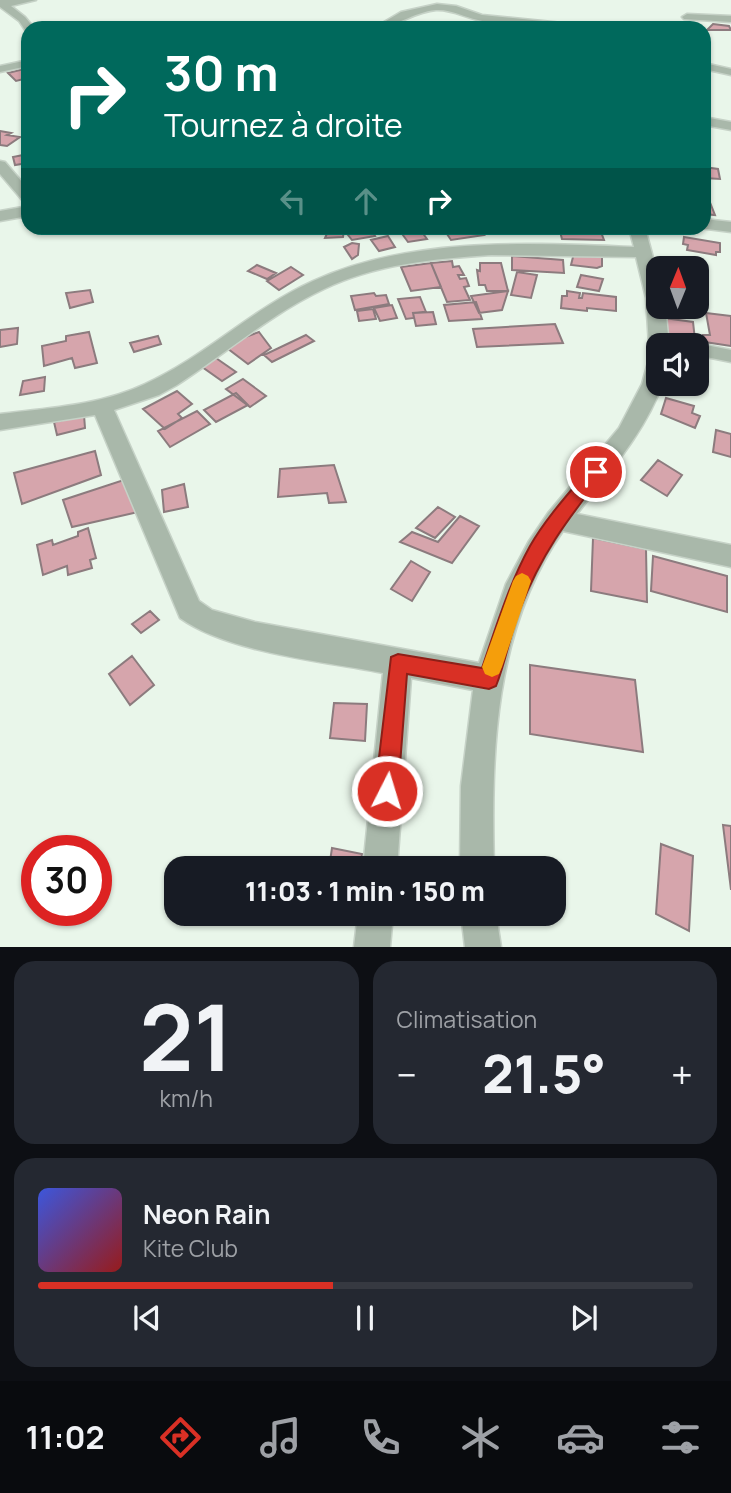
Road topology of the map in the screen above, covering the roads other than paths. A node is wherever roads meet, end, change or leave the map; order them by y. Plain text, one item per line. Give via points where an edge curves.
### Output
1 (31, 0) edge
2 (1, 4) edge
3 (480, 18) junction
4 (686, 18) edge
5 (731, 19) edge
6 (24, 21) edge
7 (390, 21) edge
8 (475, 21) edge
9 (511, 21) edge
10 (21, 64) edge
11 (711, 68) edge
12 (0, 69) edge
13 (731, 72) edge
14 (711, 122) edge
15 (731, 126) edge
16 (0, 165) edge
17 (21, 190) edge
18 (21, 212) edge
19 (0, 216) edge
20 (711, 225) edge
21 (731, 227) edge
22 (639, 235) edge
23 (643, 252) junction
24 (661, 333) edge
25 (709, 352) edge
26 (731, 356) edge
27 (649, 396) edge
28 (101, 405) junction
29 (0, 422) edge
30 (557, 520) junction
31 (731, 556) edge
32 (398, 663) junction
33 (489, 679) junction
34 (381, 856) edge
35 (477, 856) edge
36 (375, 926) edge
37 (480, 926) edge
38 (372, 947) edge
39 (482, 947) edge

1 - 2 street
2 - 6 street
3 - 7 street via 450,8 427,8
3 - 8 street
3 - 9 street
4 - 5 street
10 - 12 street
11 - 13 street
14 - 15 street
16 - 17 street
18 - 19 street
20 - 21 street
22 - 23 street
23 - 24 street
23 - 28 street via 532,249 406,259 354,271 325,281 244,329 169,381
25 - 26 street
27 - 30 street via 629,433
28 - 29 street
28 - 32 street via 190,608 205,621 256,635
30 - 31 street
30 - 33 street via 523,580
32 - 33 street
32 - 34 street
33 - 35 street via 481,726
36 - 38 street
37 - 39 street

